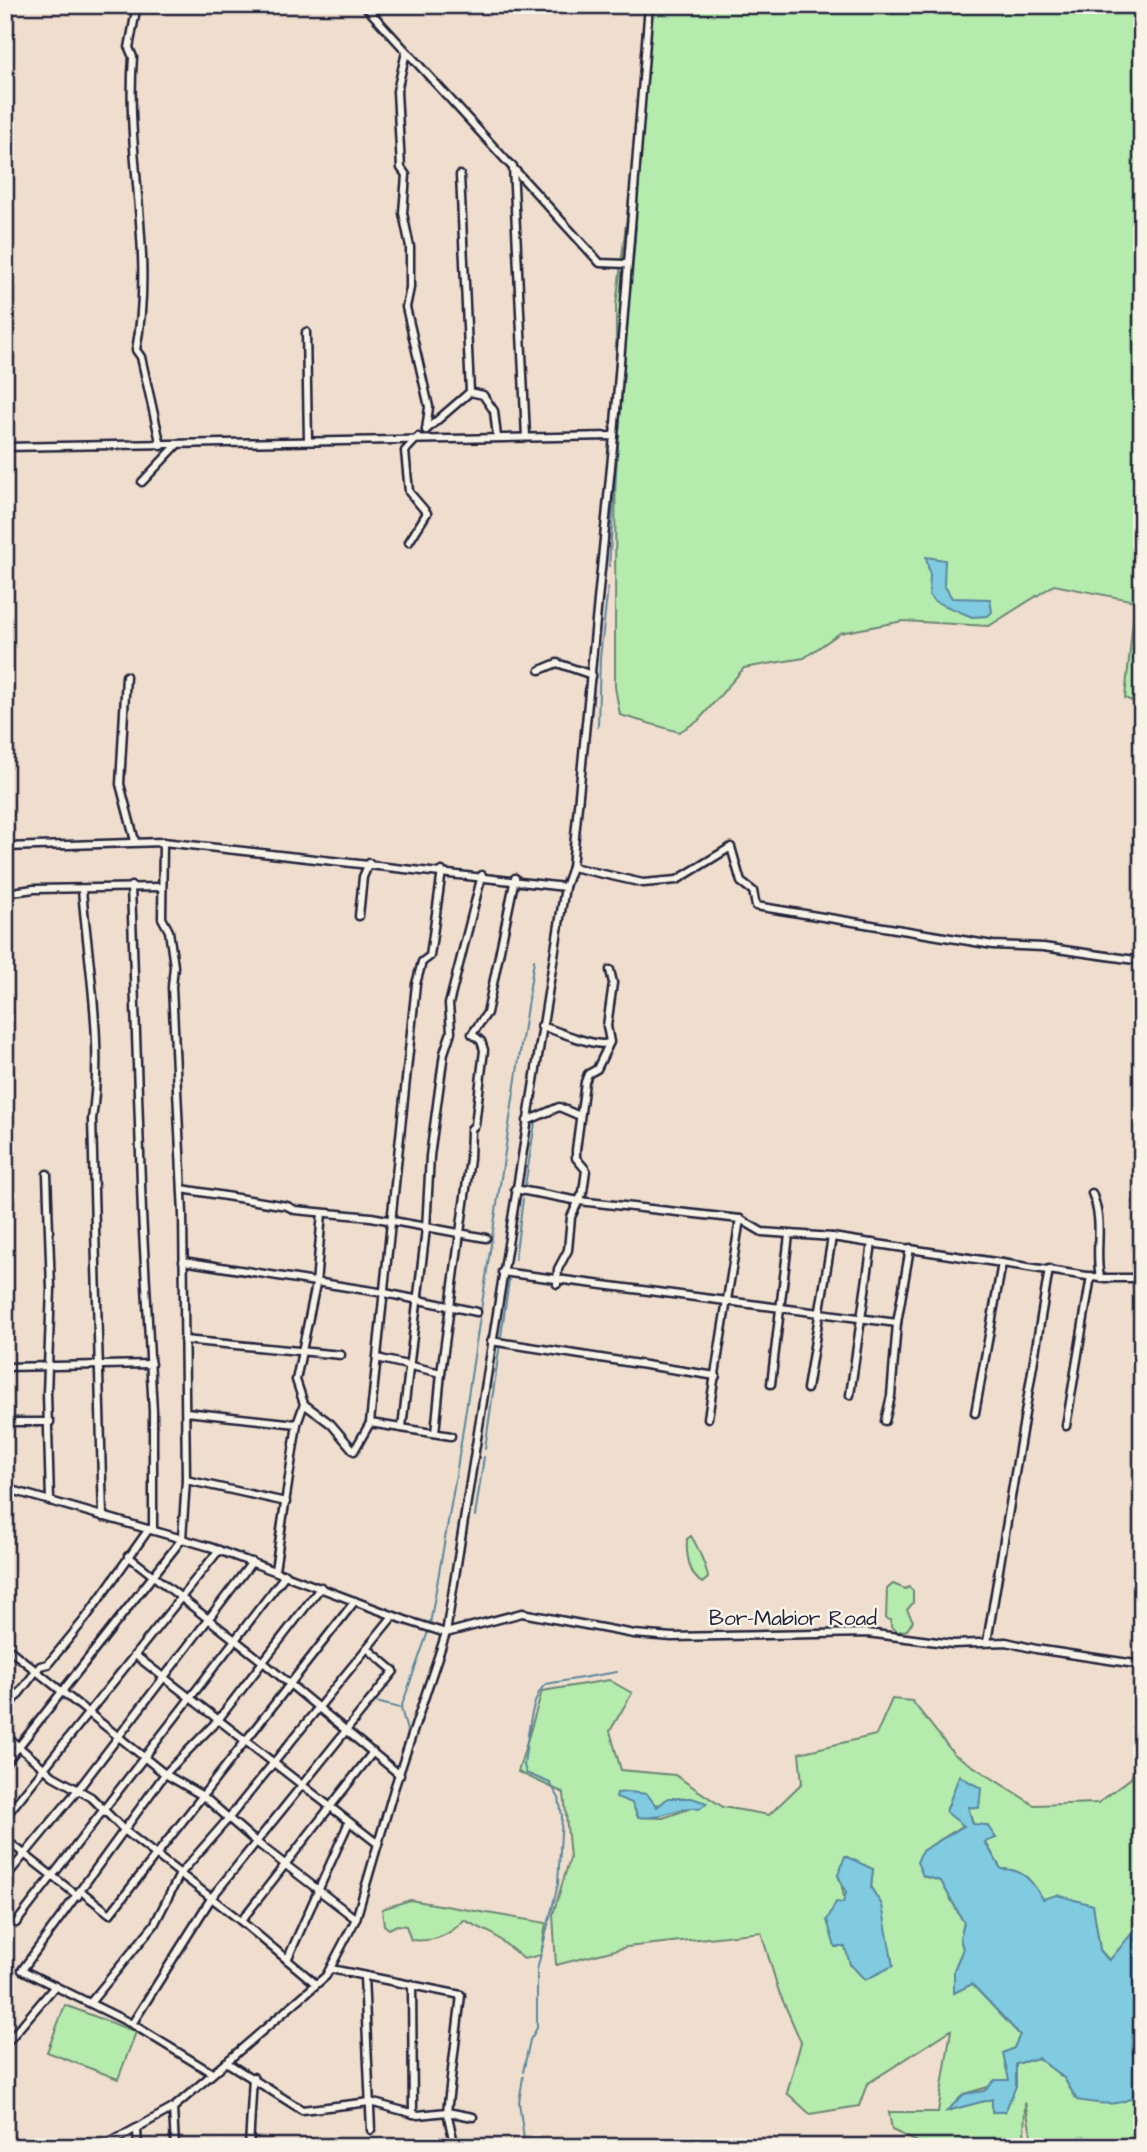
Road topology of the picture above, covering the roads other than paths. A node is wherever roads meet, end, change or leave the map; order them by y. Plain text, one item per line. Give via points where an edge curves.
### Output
1 (137, 5) edge
2 (364, 5) edge
3 (649, 5) edge
4 (756, 5) edge
5 (764, 6) edge
6 (406, 52) junction
7 (513, 165) junction
8 (460, 175) dead end
9 (626, 264) junction
10 (306, 332) dead end
11 (470, 392) junction
12 (426, 430) junction
13 (614, 436) junction
14 (497, 437) junction
15 (526, 437) junction
16 (416, 438) junction
17 (308, 440) junction
18 (161, 446) junction
19 (176, 446) junction
20 (5, 447) edge
21 (142, 482) dead end
22 (409, 542) dead end
23 (541, 670) dead end
24 (592, 675) junction
25 (126, 676) dead end
26 (135, 842) junction
27 (163, 842) junction
28 (5, 847) edge
29 (369, 863) junction
30 (572, 867) junction
31 (442, 872) junction
32 (482, 875) junction
33 (514, 878) junction
34 (131, 886) junction
35 (162, 887) junction
36 (565, 887) junction
37 (82, 889) junction
38 (5, 893) edge
39 (359, 916) dead end
40 (1142, 961) edge
41 (610, 970) dead end
42 (541, 1026) junction
43 (610, 1042) junction
44 (580, 1116) junction
45 (527, 1121) junction
46 (47, 1174) dead end
47 (182, 1189) junction
48 (515, 1189) junction
49 (1092, 1193) dead end
50 (579, 1201) junction
51 (322, 1213) junction
52 (740, 1219) junction
53 (393, 1222) junction
54 (426, 1229) junction
55 (461, 1234) junction
56 (789, 1235) junction
57 (832, 1237) junction
58 (486, 1238) dead end
59 (872, 1243) junction
60 (910, 1248) junction
61 (183, 1261) junction
62 (1002, 1264) junction
63 (1049, 1269) junction
64 (502, 1272) junction
65 (1091, 1276) junction
66 (1100, 1278) junction
67 (1142, 1278) edge
68 (557, 1281) junction
69 (316, 1284) junction
70 (385, 1293) junction
71 (729, 1299) junction
72 (416, 1300) junction
73 (450, 1305) junction
74 (779, 1307) junction
75 (477, 1312) dead end
76 (818, 1315) junction
77 (861, 1318) junction
78 (897, 1323) junction
79 (184, 1340) junction
80 (491, 1341) junction
81 (304, 1350) junction
82 (341, 1355) dead end
83 (377, 1358) junction
84 (151, 1364) junction
85 (100, 1366) junction
86 (407, 1366) junction
87 (5, 1367) edge
88 (51, 1367) junction
89 (441, 1373) junction
90 (716, 1376) junction
91 (771, 1384) dead end
92 (807, 1389) dead end
93 (850, 1395) dead end
94 (304, 1404) junction
95 (186, 1412) junction
96 (975, 1413) dead end
97 (708, 1418) dead end
98 (885, 1421) dead end
99 (5, 1422) edge
100 (50, 1422) junction
101 (370, 1423) junction
102 (297, 1424) junction
103 (1066, 1426) dead end
104 (402, 1427) junction
105 (435, 1433) junction
106 (451, 1436) dead end
107 (186, 1480) junction
108 (5, 1488) edge
109 (50, 1501) junction
110 (286, 1502) junction
111 (103, 1517) junction
112 (151, 1530) junction
113 (182, 1539) junction
114 (219, 1550) junction
115 (128, 1556) junction
116 (253, 1562) junction
117 (275, 1570) junction
118 (286, 1574) junction
119 (153, 1576) junction
120 (321, 1587) junction
121 (181, 1597) junction
122 (355, 1601) junction
123 (393, 1616) junction
124 (209, 1619) junction
125 (446, 1633) junction
126 (235, 1640) junction
127 (987, 1642) junction
128 (8, 1648) edge
129 (366, 1648) junction
130 (135, 1655) junction
131 (5, 1658) edge
132 (263, 1662) junction
133 (1142, 1665) edge
134 (37, 1671) junction
135 (164, 1678) junction
136 (290, 1684) junction
137 (63, 1692) junction
138 (190, 1698) junction
139 (319, 1707) junction
140 (5, 1712) edge
141 (89, 1712) junction
142 (218, 1720) junction
143 (346, 1729) junction
144 (5, 1735) edge
145 (119, 1736) junction
146 (246, 1741) junction
147 (20, 1746) junction
148 (373, 1752) junction
149 (145, 1756) junction
150 (274, 1763) junction
151 (5, 1764) edge
152 (46, 1767) junction
153 (165, 1774) junction
154 (400, 1775) junction
155 (301, 1784) junction
156 (77, 1791) junction
157 (203, 1796) junction
158 (331, 1807) junction
159 (102, 1812) junction
160 (5, 1817) edge
161 (229, 1819) junction
162 (349, 1822) junction
163 (124, 1830) junction
164 (5, 1839) edge
165 (256, 1842) junction
166 (378, 1844) junction
167 (24, 1854) junction
168 (157, 1855) junction
169 (285, 1864) junction
170 (180, 1874) junction
171 (51, 1876) junction
172 (5, 1878) edge
173 (320, 1891) junction
174 (80, 1894) junction
175 (212, 1897) junction
176 (356, 1919) junction
177 (242, 1921) junction
178 (16, 1923) dead end
179 (288, 1960) junction
180 (331, 1969) junction
181 (365, 1976) junction
182 (316, 1984) junction
183 (412, 1984) junction
184 (55, 1986) junction
185 (90, 2003) junction
186 (132, 2024) junction
187 (7, 2041) edge
188 (226, 2062) junction
189 (212, 2073) junction
190 (253, 2077) junction
191 (370, 2102) junction
192 (173, 2108) junction
193 (447, 2112) junction
194 (413, 2114) junction
195 (473, 2117) dead end
196 (137, 2130) junction
197 (371, 2130) dead end
198 (107, 2146) edge
199 (138, 2147) edge
200 (175, 2147) edge
201 (249, 2147) edge
202 (455, 2147) edge

1 - 18 street via 129,48 133,57 132,156 139,176 143,228 136,350
2 - 6 street
3 - 9 street
4 - 5 street
6 - 7 street
6 - 12 street via 397,91 401,168 406,175 403,213 410,247 406,307 429,407
7 - 9 street via 600,263
7 - 15 street
8 - 11 street
9 - 13 street
10 - 17 street
11 - 12 street
11 - 14 street via 483,395 494,411
12 - 16 street
13 - 15 street
13 - 24 street
14 - 15 street
14 - 16 street
16 - 17 street
16 - 22 street via 405,451 405,478 409,492 427,513
17 - 19 street
18 - 19 street
18 - 20 street
19 - 21 street
23 - 24 street via 557,663
24 - 30 street
25 - 26 street via 120,784
26 - 27 street
26 - 28 street
27 - 29 street
27 - 35 street
29 - 31 street
29 - 39 street
30 - 36 street
30 - 40 street via 643,883 677,880 731,847 741,881 754,891 756,906 993,945
31 - 32 street
31 - 53 street via 430,956 422,962 416,984
32 - 33 street
32 - 54 street via 449,1004 451,1032 442,1061
33 - 36 street
33 - 55 street via 487,1013 472,1034 484,1050
34 - 35 street
34 - 37 street
34 - 84 street
35 - 47 street via 162,918 169,931 174,966
36 - 42 street
37 - 38 street
37 - 85 street via 96,1057 92,1119
41 - 43 street
42 - 43 street via 588,1043
42 - 45 street
43 - 44 street via 597,1069 584,1082
44 - 45 street via 559,1107
44 - 50 street via 576,1158 586,1170
45 - 48 street
46 - 88 street
47 - 51 street
47 - 61 street
48 - 50 street
48 - 64 street
49 - 66 street via 1101,1232
50 - 52 street
50 - 68 street
51 - 53 street
51 - 69 street
52 - 56 street via 762,1232
52 - 71 street
53 - 54 street
53 - 70 street
54 - 55 street
54 - 72 street
55 - 58 street
55 - 73 street
56 - 57 street
56 - 74 street
57 - 59 street
57 - 76 street
59 - 60 street
59 - 77 street
60 - 62 street
60 - 78 street
61 - 69 street
61 - 79 street
62 - 63 street
62 - 96 street
63 - 65 street
63 - 127 street
64 - 68 street
64 - 80 street
65 - 66 street
65 - 103 street
66 - 67 street
68 - 71 street
69 - 70 street
69 - 81 street
70 - 72 street
70 - 83 street
71 - 74 street
71 - 90 street
72 - 73 street
72 - 86 street
73 - 75 street
73 - 89 street
74 - 76 street
74 - 91 street
76 - 77 street
76 - 92 street
77 - 78 street
77 - 93 street
78 - 98 street
79 - 81 street
79 - 95 street
80 - 90 street
80 - 125 street
81 - 82 street
81 - 94 street via 296,1380
83 - 86 street
83 - 101 street
84 - 85 street
84 - 112 street
85 - 88 street
85 - 111 street
86 - 89 street
86 - 104 street
87 - 88 street
88 - 100 street via 47,1393
89 - 105 street
90 - 97 street
94 - 101 street via 331,1424 354,1451
94 - 102 street
95 - 102 street
95 - 107 street
99 - 100 street
100 - 109 street
101 - 104 street
102 - 110 street
104 - 105 street
105 - 106 street
107 - 110 street
107 - 113 street
108 - 109 street
109 - 111 street
110 - 117 street
111 - 112 street
112 - 113 street
112 - 115 street
113 - 114 street
113 - 119 street
114 - 116 street
114 - 121 street
115 - 119 street
115 - 134 street via 85,1619
116 - 117 street
116 - 124 street
117 - 118 street
118 - 120 street
118 - 126 street
119 - 121 street
119 - 137 street
120 - 122 street
120 - 132 street
121 - 124 street
121 - 130 street
122 - 123 street
122 - 136 street
123 - 125 street
123 - 129 street
124 - 126 street
124 - 135 street
125 - 127 street, Bor-Mabior Road via 522,1613 672,1637 867,1633 953,1644
125 - 154 street
126 - 132 street
126 - 138 street
127 - 133 street, Bor-Mabior Road
128 - 131 street
128 - 134 street
129 - 139 street
129 - 143 street via 394,1671
130 - 135 street
130 - 141 street
132 - 136 street
132 - 142 street
134 - 137 street
134 - 140 street
135 - 138 street
135 - 145 street
136 - 139 street
136 - 146 street
137 - 141 street
137 - 147 street
138 - 142 street
138 - 149 street
139 - 143 street
139 - 150 street
141 - 145 street
141 - 152 street
142 - 146 street
142 - 153 street
143 - 148 street
143 - 155 street
144 - 147 street
145 - 149 street
145 - 156 street
146 - 150 street
146 - 157 street
147 - 151 street
147 - 152 street
148 - 154 street
148 - 158 street
149 - 153 street
149 - 159 street
150 - 155 street
150 - 161 street
152 - 156 street
152 - 160 street
153 - 157 street
153 - 163 street
154 - 166 street
155 - 158 street
155 - 165 street
156 - 159 street via 91,1797
156 - 167 street
157 - 161 street
157 - 168 street
158 - 162 street
158 - 169 street
159 - 163 street
159 - 171 street
161 - 165 street
161 - 170 street
162 - 166 street
162 - 173 street
163 - 168 street
163 - 174 street
164 - 167 street
165 - 169 street
165 - 175 street
166 - 176 street
167 - 171 street
167 - 172 street
168 - 170 street
168 - 174 street via 110,1914
169 - 173 street
169 - 177 street
170 - 175 street
170 - 185 street via 154,1925
171 - 174 street
171 - 178 street
173 - 176 street
173 - 179 street
174 - 184 street via 22,1970
175 - 177 street
175 - 186 street
176 - 180 street
177 - 179 street
179 - 182 street
180 - 181 street
180 - 182 street
181 - 183 street
181 - 191 street
182 - 188 street
183 - 193 street via 461,1995
183 - 194 street
184 - 185 street
184 - 187 street
185 - 186 street
186 - 189 street
188 - 189 street
188 - 190 street
189 - 192 street
190 - 191 street via 302,2110
190 - 201 street
191 - 194 street
191 - 197 street
192 - 196 street
192 - 200 street
193 - 194 street
193 - 195 street
193 - 202 street
196 - 198 street
196 - 199 street

